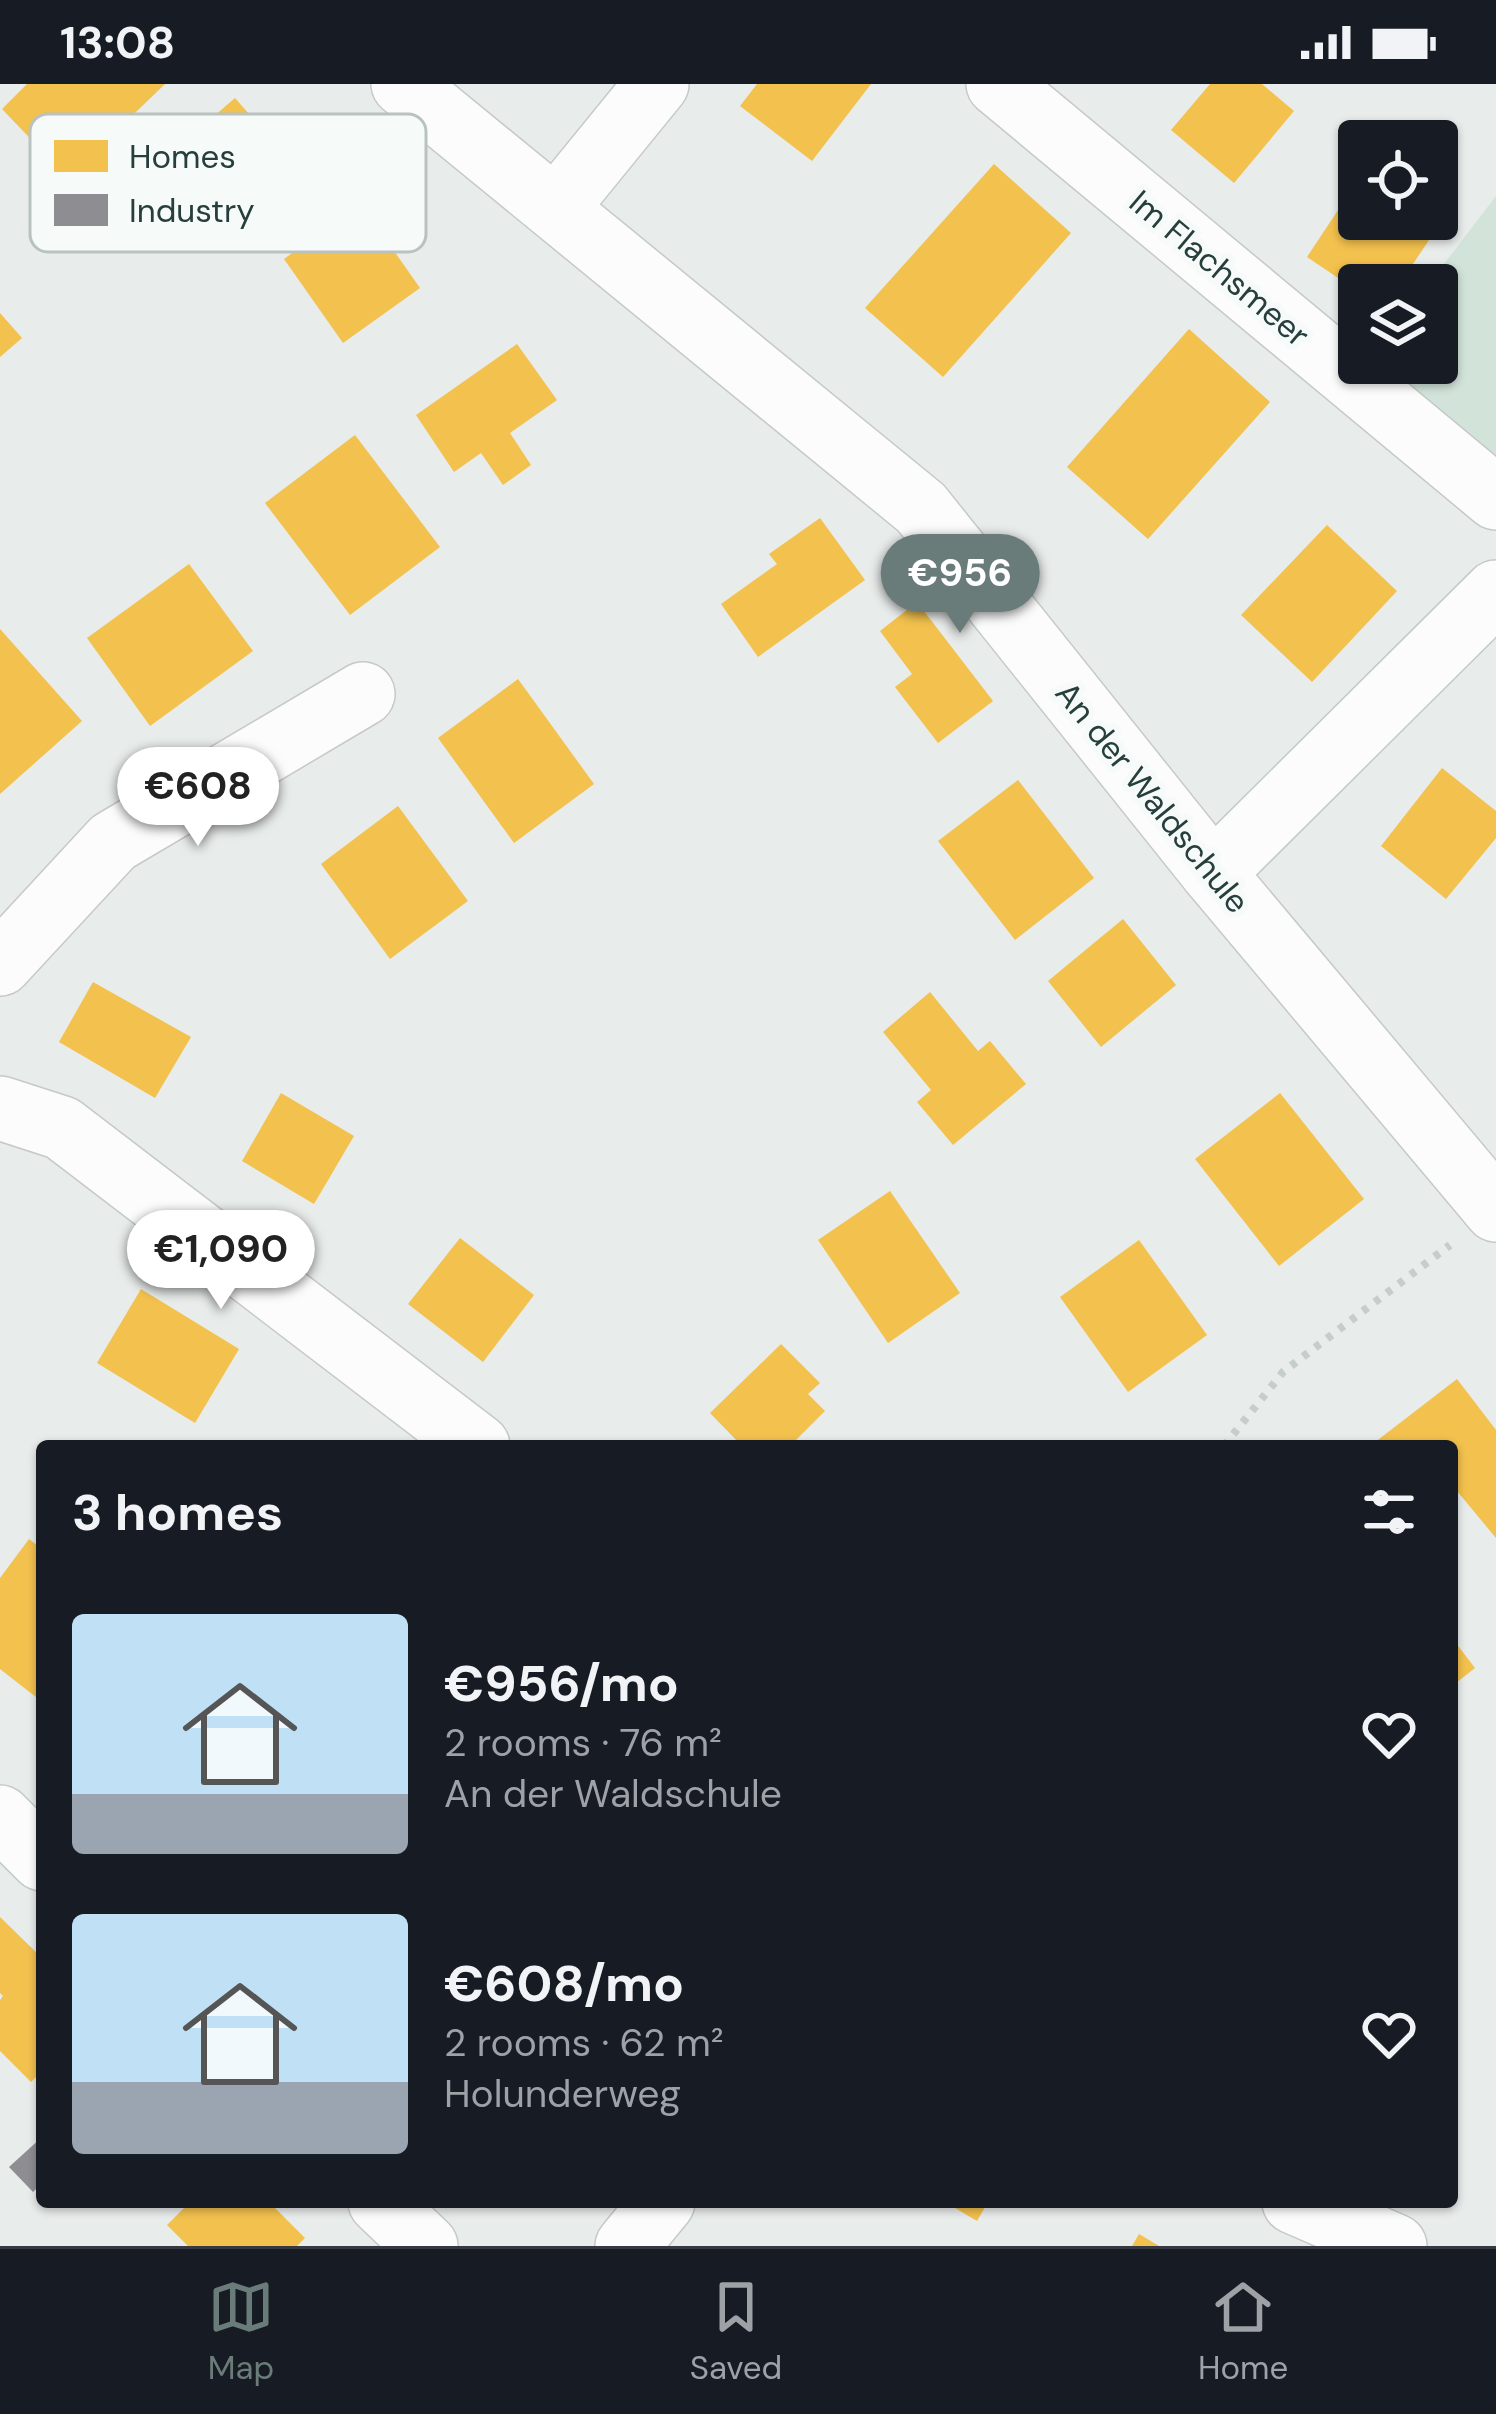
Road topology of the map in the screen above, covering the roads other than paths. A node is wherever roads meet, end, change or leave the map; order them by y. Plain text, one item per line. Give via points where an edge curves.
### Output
1 (403, 84) edge
2 (657, 84) edge
3 (998, 84) edge
4 (556, 208) junction
5 (1496, 499) edge
6 (1496, 592) edge
7 (363, 694) dead end
8 (1214, 873) junction
9 (0, 964) edge
10 (0, 1108) edge
11 (1496, 1210) edge
12 (470, 1440) edge
13 (0, 1816) edge
14 (36, 1853) edge
15 (386, 2208) edge
16 (658, 2208) edge
17 (1308, 2208) edge
18 (426, 2246) edge
19 (627, 2246) edge
20 (1395, 2246) edge

1 - 4 street, An der Waldschule
2 - 4 street
3 - 5 street, Im Flachsmeer
4 - 8 street, An der Waldschule via 921,508
6 - 8 street
7 - 9 street via 113,842
8 - 11 street, An der Waldschule
10 - 12 street via 62,1128
13 - 14 street
15 - 18 street
16 - 19 street
17 - 20 street

